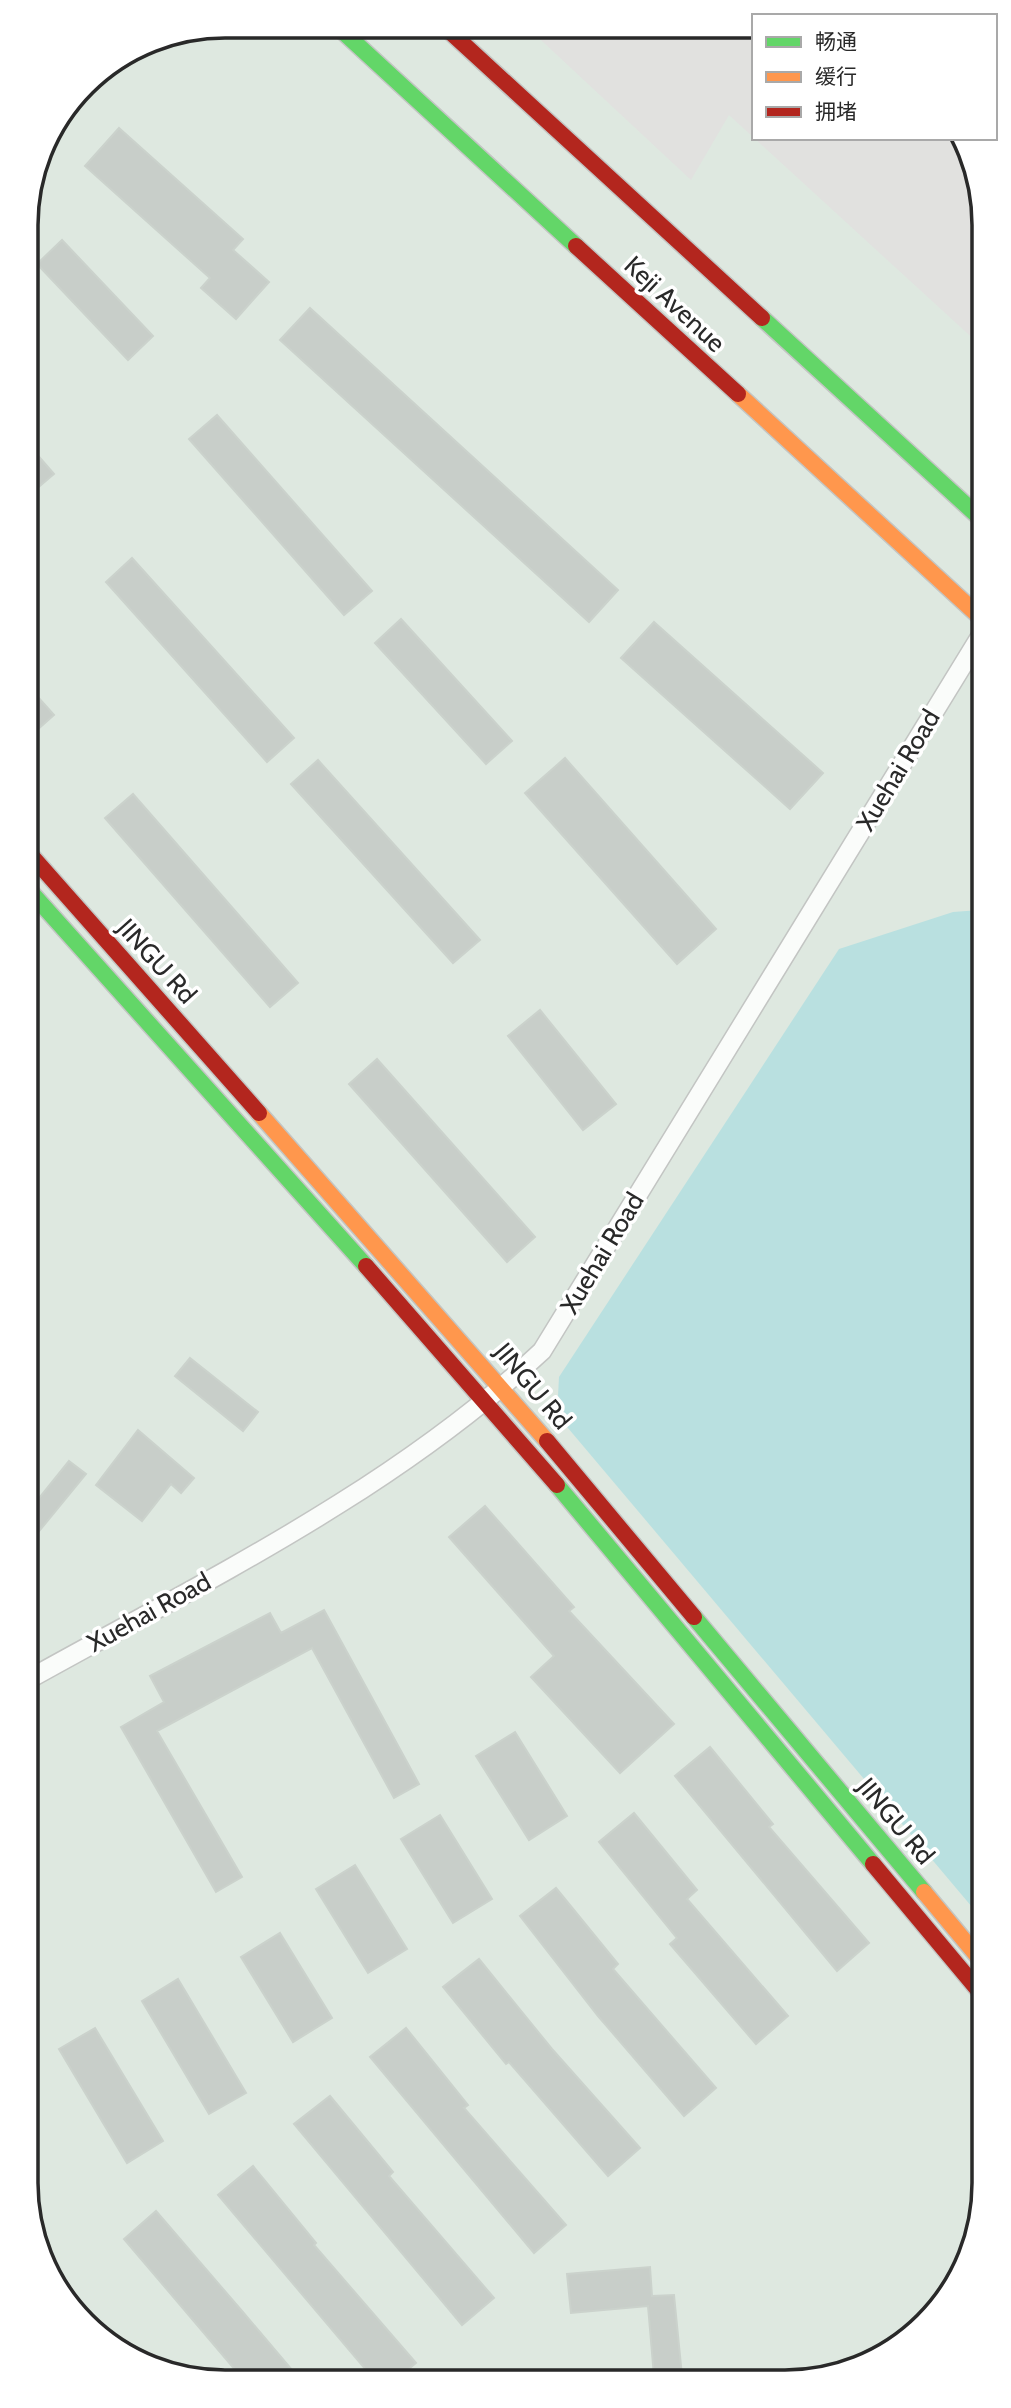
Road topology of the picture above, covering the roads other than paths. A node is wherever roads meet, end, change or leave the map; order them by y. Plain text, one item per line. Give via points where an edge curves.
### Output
1 (350, 38) edge
2 (457, 38) edge
3 (972, 511) edge
4 (972, 610) edge
5 (972, 648) edge
6 (39, 864) edge
7 (39, 901) edge
8 (503, 1388) junction
9 (486, 1400) junction
10 (38, 1674) edge
11 (972, 1950) edge
12 (972, 1983) edge

1 - 4 street, Keji Avenue
2 - 3 street, Keji Avenue
5 - 8 street, Xuehai Road via 542,1351
6 - 8 street, JINGU Rd
7 - 9 street, JINGU Rd
8 - 9 street, Xuehai Road
8 - 11 street, JINGU Rd
9 - 10 street, Xuehai Road via 344,1504
9 - 12 street, JINGU Rd

